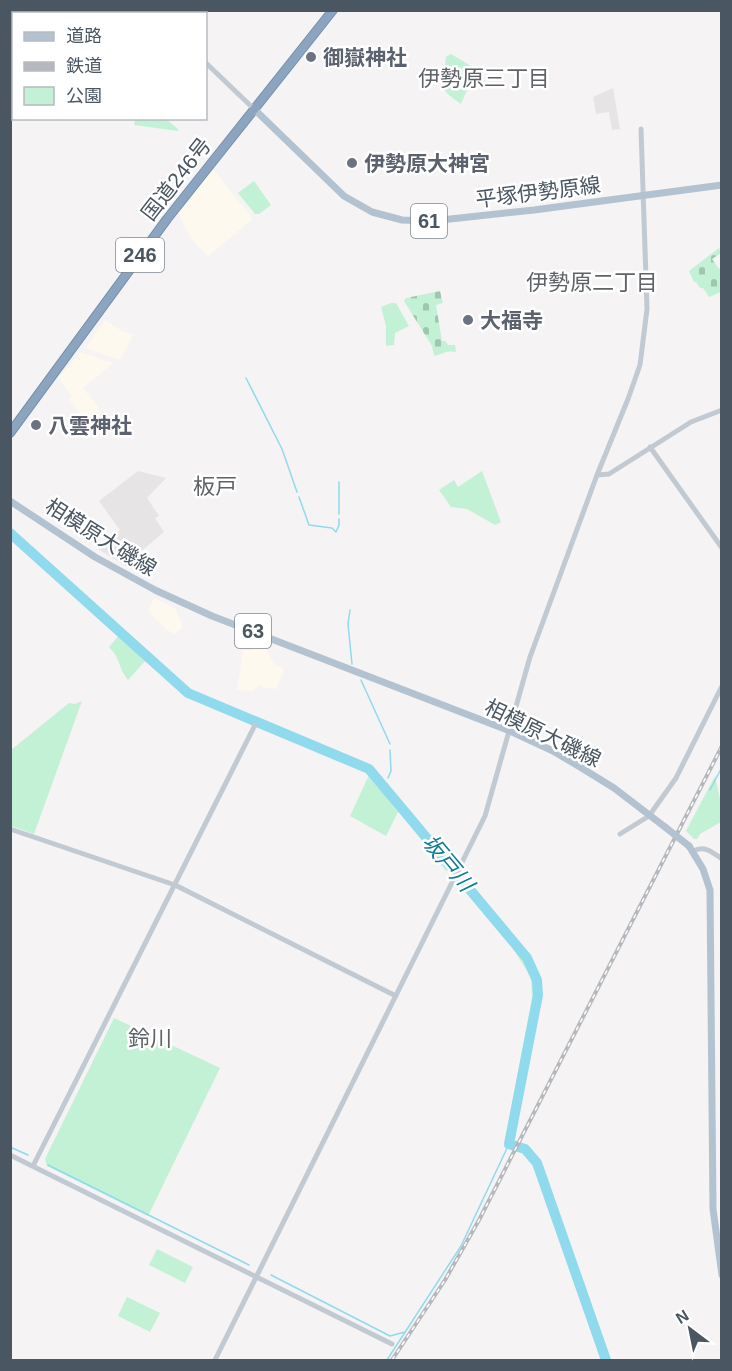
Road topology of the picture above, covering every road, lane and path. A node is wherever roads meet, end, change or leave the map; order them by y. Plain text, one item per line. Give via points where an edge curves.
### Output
1 (333, 10) edge
2 (207, 64) edge
3 (254, 109) junction
4 (641, 129) dead end
5 (722, 185) edge
6 (643, 196) junction
7 (722, 410) edge
8 (10, 433) edge
9 (650, 447) junction
10 (597, 475) junction
11 (10, 501) edge
12 (722, 548) edge
13 (722, 686) edge
14 (255, 725) dead end
15 (510, 731) junction
16 (649, 816) junction
17 (10, 829) edge
18 (620, 834) dead end
19 (691, 848) junction
20 (722, 859) edge
21 (175, 885) junction
22 (396, 996) junction
23 (10, 1155) edge
24 (33, 1166) junction
25 (722, 1275) edge
26 (256, 1277) junction
27 (392, 1344) dead end
28 (215, 1360) edge

1 - 3 highway, 国道246号 / 246
2 - 3 street
3 - 6 main road, 平塚伊勢原線 / 61 via 344,196 392,218 432,221
3 - 8 highway, 国道246号 / 246
4 - 6 street
5 - 6 main road, 平塚伊勢原線 / 61
6 - 10 street via 647,301 644,347 632,389
7 - 9 street via 691,422
9 - 10 street via 609,474
9 - 12 street
10 - 15 street via 530,657
11 - 15 main road, 相模原大磯線 / 63 via 102,562 155,590 212,616
13 - 16 street via 681,770
14 - 21 street
15 - 16 main road, 相模原大磯線 / 63 via 580,767
15 - 22 street via 485,816
16 - 18 street
16 - 19 main road, 相模原大磯線 / 63, bridge
17 - 21 street
19 - 20 street via 702,848
19 - 25 main road, 相模原大磯線 / 63 via 710,890 712,1185
21 - 22 street
21 - 24 street
22 - 26 street
23 - 24 street
24 - 26 street
26 - 27 street
26 - 28 street

